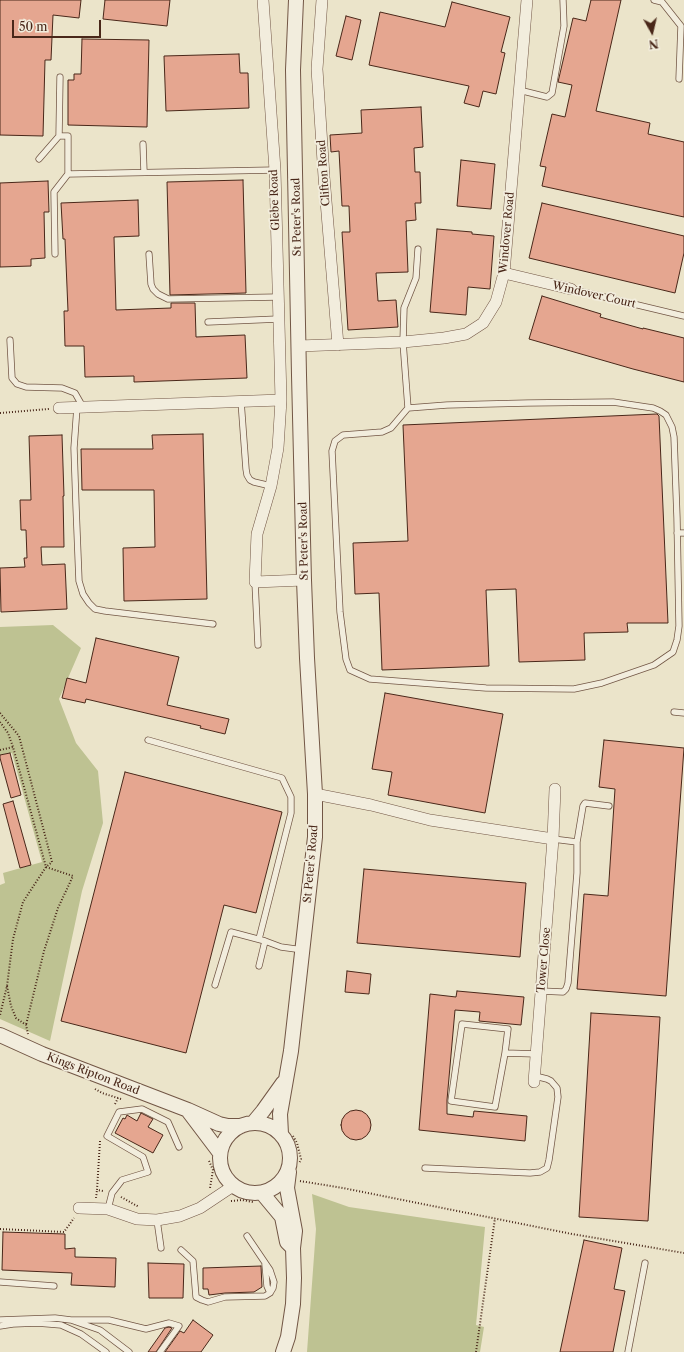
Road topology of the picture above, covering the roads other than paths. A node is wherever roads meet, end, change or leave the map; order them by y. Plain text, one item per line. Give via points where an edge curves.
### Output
1 (263, 0) edge
2 (296, 0) edge
3 (322, 0) edge
4 (527, 0) edge
5 (563, 0) edge
6 (654, 0) edge
7 (60, 77) dead end
8 (679, 79) dead end
9 (519, 90) junction
10 (59, 136) junction
11 (143, 144) dead end
12 (39, 158) dead end
13 (275, 170) junction
14 (144, 172) junction
15 (68, 174) junction
16 (418, 249) dead end
17 (55, 254) dead end
18 (149, 254) dead end
19 (504, 273) junction
20 (571, 289) joint
21 (278, 297) junction
22 (684, 316) edge
23 (278, 319) junction
24 (208, 322) dead end
25 (10, 340) dead end
26 (403, 342) junction
27 (338, 345) junction
28 (299, 346) junction
29 (281, 400) junction
30 (241, 401) junction
31 (80, 407) junction
32 (59, 408) road end
33 (408, 408) junction
34 (271, 486) junction
35 (677, 533) junction
36 (684, 533) edge
37 (304, 580) junction
38 (255, 582) junction
39 (681, 603) edge
40 (213, 624) dead end
41 (258, 645) dead end
42 (674, 712) dead end
43 (684, 713) edge
44 (148, 740) dead end
45 (555, 789) dead end
46 (315, 794) junction
47 (609, 806) dead end
48 (553, 839) junction
49 (577, 842) junction
50 (259, 939) junction
51 (265, 941) junction
52 (303, 950) junction
53 (259, 966) dead end
54 (215, 985) dead end
55 (541, 991) junction
56 (0, 1035) edge
57 (505, 1053) junction
58 (537, 1054) junction
59 (286, 1079) junction
60 (534, 1079) joint
61 (188, 1110) junction
62 (247, 1124) junction
63 (285, 1132) junction
64 (179, 1147) dead end
65 (214, 1154) junction
66 (425, 1168) dead end
67 (294, 1173) junction
68 (233, 1186) junction
69 (260, 1198) junction
70 (108, 1209) junction
71 (77, 1213) road end
72 (157, 1220) junction
73 (247, 1236) dead end
74 (161, 1248) dead end
75 (293, 1248) junction
76 (181, 1250) dead end
77 (646, 1263) dead end
78 (0, 1282) edge
79 (54, 1286) dead end
80 (0, 1320) edge
81 (71, 1320) junction
82 (0, 1326) edge
83 (106, 1352) edge
84 (128, 1352) edge
85 (160, 1352) edge
86 (283, 1352) edge
87 (628, 1352) edge

1 - 13 street, Glebe Road
2 - 28 street, St Peter's Road via 293,70
3 - 27 street, Clifton Road via 317,68
4 - 9 street, Windover Road
5 - 9 lane via 564,26 552,93 547,97
6 - 8 lane via 662,2 681,26
7 - 10 lane
9 - 19 street, Windover Road
10 - 12 lane
10 - 15 lane via 68,136
11 - 14 lane
13 - 14 lane
13 - 21 street, Glebe Road
14 - 15 lane
15 - 17 lane via 54,192
16 - 26 lane via 416,278 404,308
18 - 21 lane via 149,272 153,289 168,299
19 - 20 street, Windover Court
19 - 26 street, Windover Road via 496,302 483,323 466,334
20 - 22 lane, Windover Court
21 - 23 street, Glebe Road
23 - 24 lane
23 - 29 street, Glebe Road
25 - 31 lane via 12,378 17,384 26,387 62,388 75,393
26 - 27 street, Windover Road
26 - 33 lane
27 - 28 street, Windover Road
28 - 37 street, St Peter's Road
29 - 30 street
29 - 34 street, Glebe Road via 278,448
30 - 31 street
30 - 34 lane via 247,475 254,482
31 - 32 street
31 - 40 lane via 74,448 80,581 83,594 95,609
33 - 35 lane via 613,402 660,411 666,415 674,438
33 - 39 lane via 390,428 382,432 343,435 335,441 332,451 340,612 346,659 350,670 370,679 486,688 574,689 602,683 654,665 673,652 677,640
34 - 38 street, Glebe Road via 257,534
35 - 36 lane
35 - 39 lane
37 - 38 street
37 - 46 street, St Peter's Road
38 - 41 lane
42 - 43 lane
44 - 50 lane via 282,778 291,797 291,813
45 - 48 street, Tower Close
46 - 48 street via 371,804 430,820
46 - 52 street, St Peter's Road via 315,837
47 - 49 lane via 585,803
48 - 49 lane
48 - 55 street, Tower Close
49 - 55 lane via 568,983 563,992
50 - 51 lane
50 - 54 lane via 231,932
51 - 52 lane via 281,947
51 - 53 lane
52 - 59 street, St Peter's Road
55 - 58 street, Tower Close
56 - 61 street, Kings Ripton Road via 42,1054
57 - 57 lane via 495,1107 451,1101 462,1024 508,1029
57 - 58 lane
58 - 60 street, Tower Close
59 - 62 street via 263,1111
59 - 63 street, St Peter's Road via 280,1114
60 - 66 lane via 547,1079 557,1088 558,1097 547,1168 530,1173
61 - 62 street, Kings Ripton Road via 219,1124
61 - 65 street
62 - 63 street via 265,1124
62 - 65 street via 234,1130
63 - 67 street via 284,1137 290,1148
64 - 70 lane via 168,1122 142,1109 119,1112 107,1136 143,1157 148,1172 122,1180 112,1193
65 - 68 street
67 - 69 street
67 - 75 street via 288,1188 296,1231
68 - 69 street
68 - 72 street via 200,1208 180,1216
69 - 75 street via 273,1206 282,1217 287,1242
70 - 71 street
70 - 72 street via 137,1219
72 - 74 lane
73 - 76 lane via 270,1270 274,1282 270,1293 264,1296 225,1297 208,1302 196,1297 193,1261
75 - 86 street via 293,1304
77 - 87 lane
78 - 79 lane
80 - 81 lane
81 - 84 lane via 100,1330
81 - 85 lane via 110,1320 146,1329 169,1323 179,1326
82 - 83 lane via 37,1323 61,1325 81,1334

